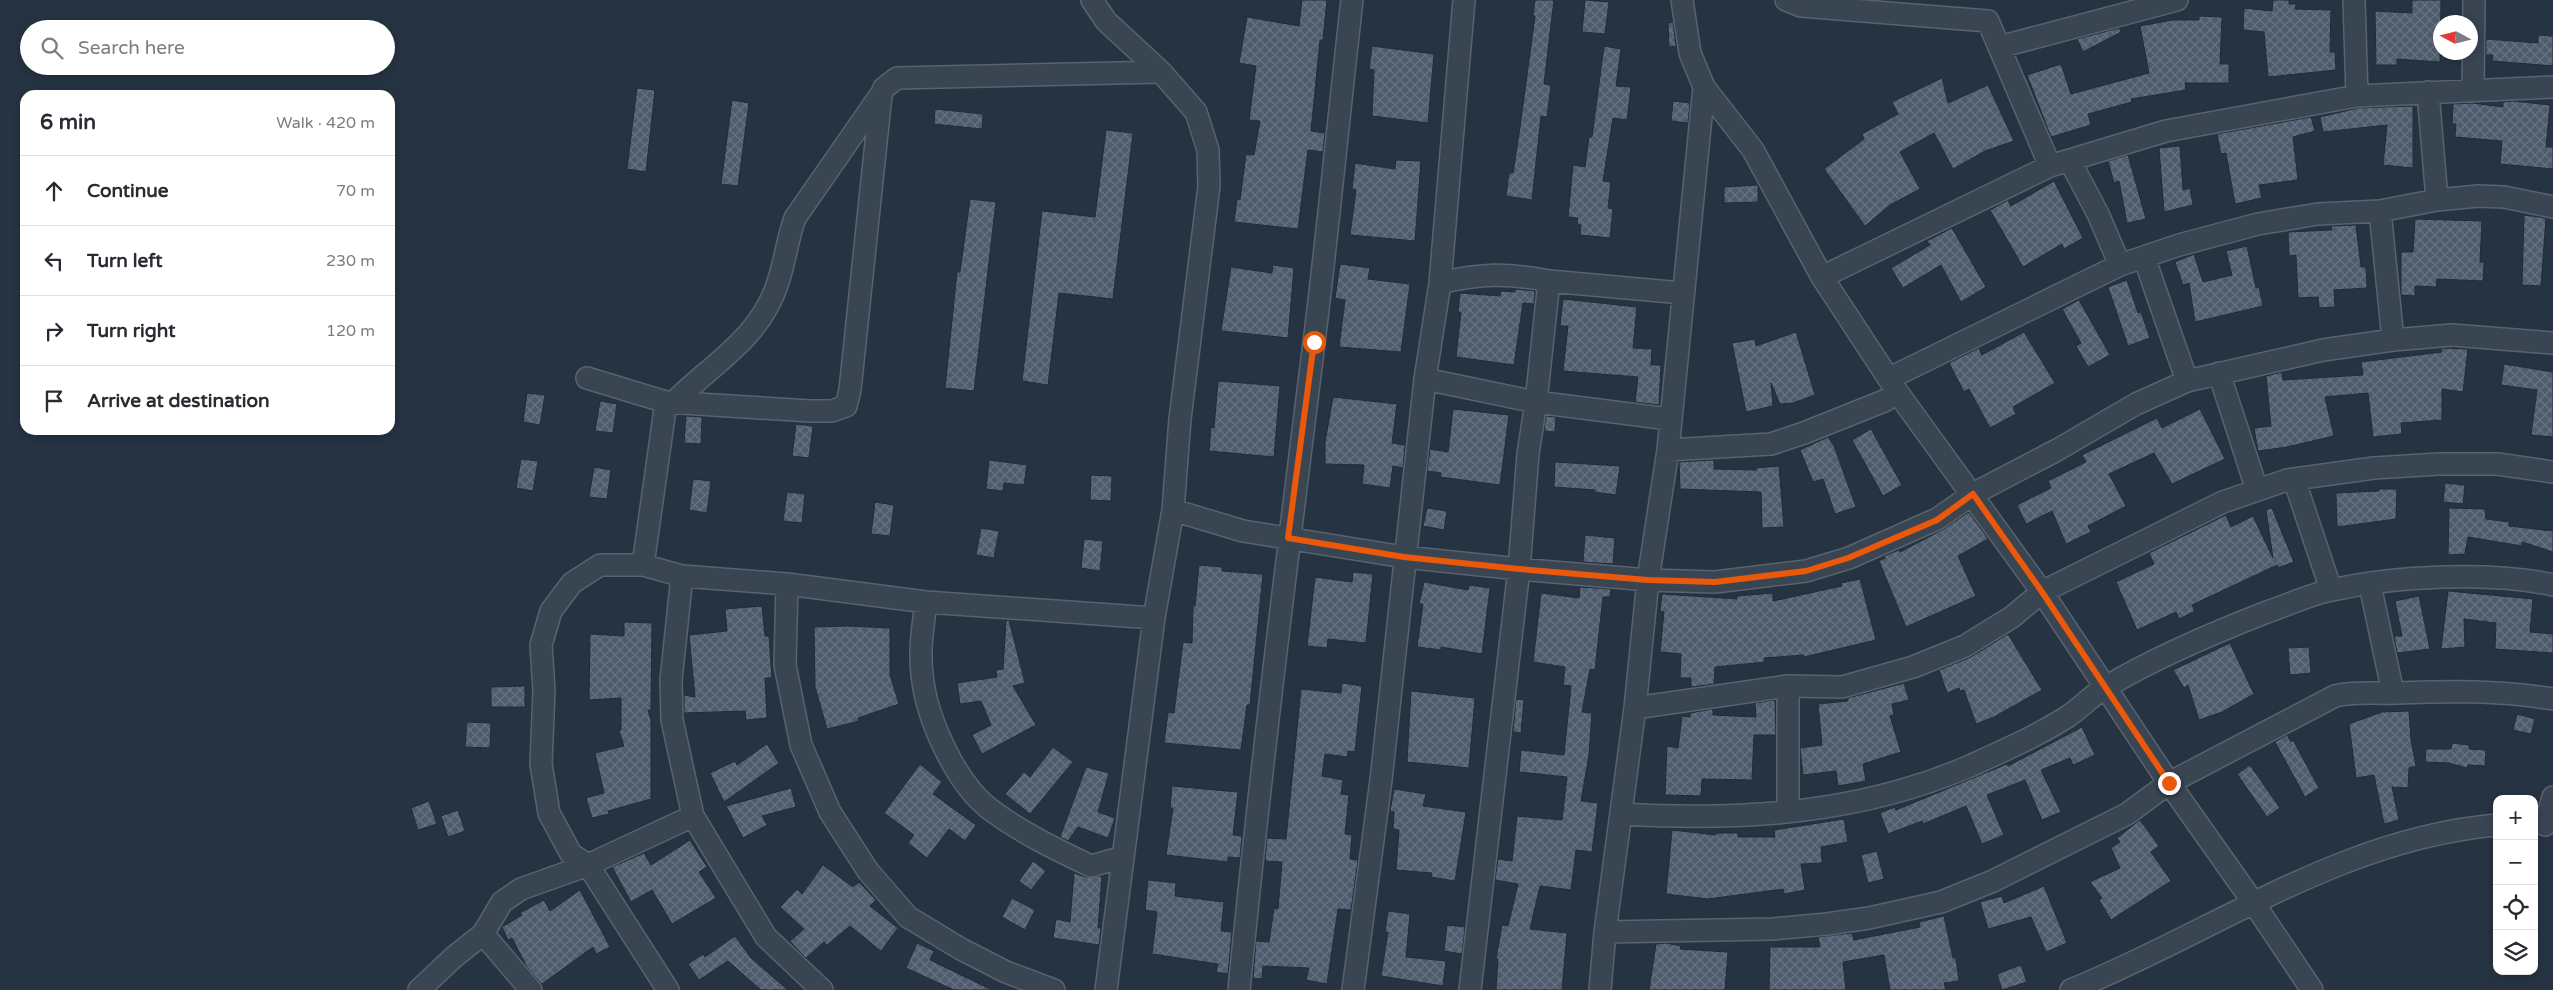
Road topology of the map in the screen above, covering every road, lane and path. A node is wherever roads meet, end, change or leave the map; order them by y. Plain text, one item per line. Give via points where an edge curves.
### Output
1 (1092, 0) edge
2 (1352, 0) edge
3 (1464, 0) edge
4 (1682, 0) edge
5 (1786, 0) edge
6 (2177, 0) edge
7 (2354, 0) edge
8 (2474, 0) edge
9 (1999, 47) junction
10 (1160, 72) junction
11 (1704, 87) junction
12 (2553, 87) edge
13 (2473, 91) junction
14 (2428, 92) junction
15 (881, 95) junction
16 (2357, 96) junction
17 (2060, 164) junction
18 (2437, 200) junction
19 (2553, 207) edge
20 (2380, 211) junction
21 (2144, 257) junction
22 (2120, 265) junction
23 (1822, 277) junction
24 (1549, 281) junction
25 (1440, 283) junction
26 (1682, 293) junction
27 (2393, 340) junction
28 (2553, 342) edge
29 (2218, 373) junction
30 (587, 378) dead end
31 (1425, 379) junction
32 (2187, 381) junction
33 (1894, 385) junction
34 (670, 402) junction
35 (1536, 402) junction
36 (1669, 419) junction
37 (1668, 450) junction
38 (2553, 472) edge
39 (2294, 479) junction
40 (2257, 490) junction
41 (1973, 494) junction
42 (1174, 510) junction
43 (1288, 538) junction
44 (1404, 557) junction
45 (643, 565) junction
46 (1519, 569) junction
47 (682, 576) junction
48 (1648, 580) junction
49 (787, 584) junction
50 (2370, 584) junction
51 (2553, 585) edge
52 (2331, 590) junction
53 (2042, 592) junction
54 (926, 602) junction
55 (1154, 618) junction
56 (1788, 686) junction
57 (2106, 687) junction
58 (2393, 693) junction
59 (2553, 700) edge
60 (1636, 708) junction
61 (2169, 783) junction
62 (2553, 797) edge
63 (1788, 812) junction
64 (1622, 814) junction
65 (693, 816) junction
66 (2493, 825) edge
67 (2544, 826) edge
68 (1123, 857) junction
69 (588, 865) junction
70 (2253, 902) junction
71 (1605, 932) junction
72 (484, 934) junction
73 (420, 990) edge
74 (530, 990) edge
75 (668, 990) edge
76 (822, 990) edge
77 (1054, 990) edge
78 (1106, 990) edge
79 (1239, 990) edge
80 (1353, 990) edge
81 (1470, 990) edge
82 (1600, 990) edge
83 (2071, 990) edge
84 (2312, 990) edge

1 - 10 street via 1106,21
2 - 43 street via 1314,342
3 - 25 street
4 - 11 street via 1690,53
5 - 9 street via 1801,6 1988,21
6 - 9 street
7 - 16 street
8 - 13 street
9 - 17 street
10 - 15 street via 897,78 884,88
10 - 42 street via 1196,112 1208,150 1209,186 1180,419
11 - 23 street via 1753,150
11 - 26 street
12 - 13 street
13 - 14 street
14 - 16 street
14 - 18 street
15 - 34 street via 795,218 777,286 759,320 744,341
15 - 34 street via 846,406 832,411 810,411
16 - 17 street via 2166,131
17 - 22 street via 2098,214
17 - 23 street
18 - 19 street via 2504,197
18 - 20 street
20 - 21 street via 2318,214 2258,224
20 - 27 street
21 - 22 street
21 - 32 street
22 - 33 street
23 - 33 street
24 - 25 street via 1523,276 1474,275
24 - 26 street
24 - 35 street
25 - 31 street
26 - 36 street
27 - 28 street via 2452,335
27 - 29 street via 2324,350
29 - 32 street
29 - 40 street
30 - 34 street
31 - 35 street
31 - 44 street
32 - 41 street via 2136,404
33 - 37 street via 1884,401 1771,444
33 - 41 street
34 - 45 street
35 - 36 street
35 - 46 street via 1528,454
36 - 37 street
37 - 48 street
38 - 39 street via 2497,464 2439,464 2374,468
39 - 40 street
39 - 52 street
40 - 53 street via 2223,502
41 - 48 street via 1937,520 1848,558 1806,571 1715,582
41 - 53 street
42 - 43 street via 1243,531
42 - 55 street
43 - 44 street
43 - 79 street
44 - 46 street
44 - 80 street via 1381,780
45 - 47 street
45 - 69 street via 600,564 572,583 551,611 541,646 544,691 541,764 549,813 571,854
46 - 48 street
46 - 81 street
47 - 49 street
47 - 65 street via 671,680 672,720
48 - 60 street
49 - 54 street
49 - 77 street via 785,665 801,745 830,812 868,871 908,917 1006,972
50 - 51 street via 2458,577 2536,581
50 - 52 street
50 - 58 street
52 - 57 street via 2232,626
53 - 56 street via 2012,617 1965,646 1913,667 1842,687
53 - 57 street
54 - 55 street
54 - 68 street via 921,637 922,675 943,743 961,780 990,810 1060,852 1091,866
55 - 68 street
56 - 60 street
56 - 63 street
57 - 61 street
57 - 63 street via 2033,737 1968,766 1886,795
58 - 59 street via 2461,690
58 - 61 street via 2350,692 2334,696
60 - 64 street
61 - 70 street
61 - 71 street via 2127,814 1993,881 1941,902 1869,918 1773,929
62 - 67 street
63 - 64 street via 1720,818
64 - 71 street
65 - 69 street
65 - 76 street via 766,938
66 - 70 street via 2462,828 2352,859
68 - 78 street
69 - 72 street via 521,889 502,902
69 - 75 street
70 - 83 street via 2122,969
70 - 84 street
71 - 82 street
72 - 73 street
72 - 74 street

